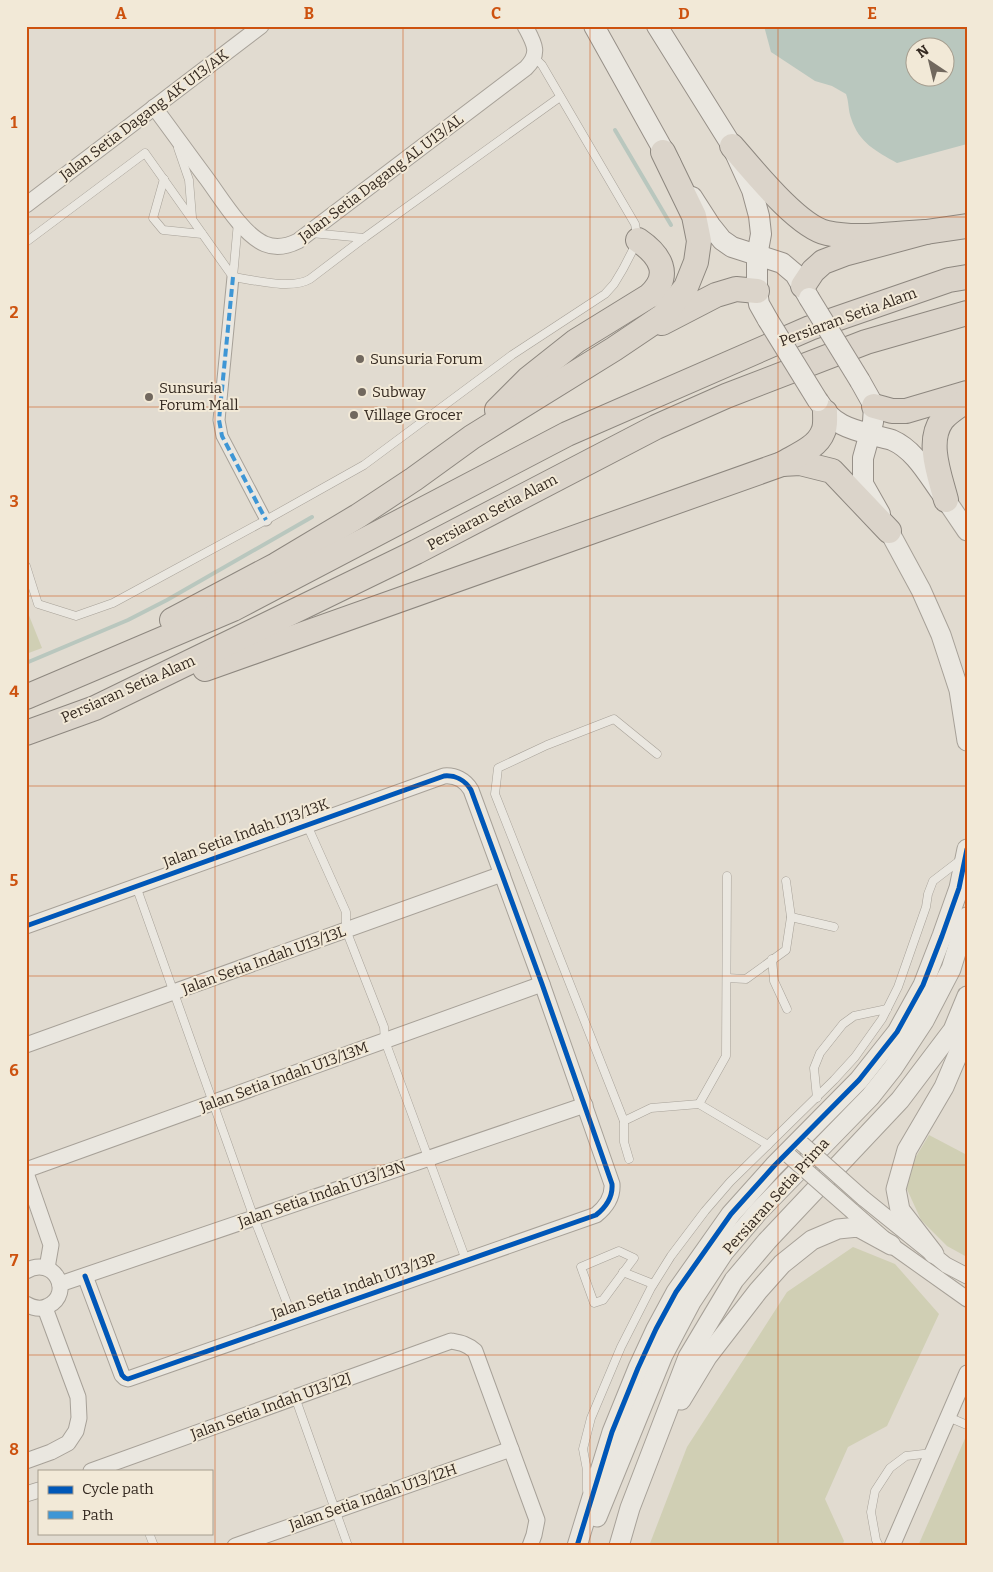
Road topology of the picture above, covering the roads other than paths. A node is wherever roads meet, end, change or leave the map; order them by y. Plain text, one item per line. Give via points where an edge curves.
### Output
1 (261, 26) edge
2 (525, 26) edge
3 (594, 26) edge
4 (657, 26) edge
5 (534, 57) junction
6 (560, 97) junction
7 (154, 107) junction
8 (173, 133) junction
9 (732, 146) junction
10 (663, 152) junction
11 (164, 179) junction
12 (26, 204) edge
13 (192, 219) junction
14 (238, 222) junction
15 (967, 226) edge
16 (309, 232) junction
17 (926, 232) junction
18 (202, 234) junction
19 (364, 238) junction
20 (638, 240) junction
21 (26, 242) edge
22 (757, 256) junction
23 (233, 277) junction
24 (967, 277) edge
25 (757, 291) junction
26 (806, 292) junction
27 (967, 313) edge
28 (614, 349) junction
29 (967, 393) edge
30 (967, 400) edge
31 (874, 406) junction
32 (822, 407) junction
33 (870, 435) junction
34 (472, 437) junction
35 (782, 464) junction
36 (946, 500) junction
37 (266, 520) junction
38 (889, 531) junction
39 (967, 531) edge
40 (26, 566) edge
41 (26, 697) edge
42 (95, 708) junction
43 (26, 733) edge
44 (967, 741) edge
45 (657, 754) dead end
46 (307, 825) junction
47 (966, 853) edge
48 (502, 874) junction
49 (728, 876) dead end
50 (786, 881) dead end
51 (136, 886) junction
52 (791, 917) junction
53 (967, 917) edge
54 (26, 926) edge
55 (834, 927) dead end
56 (346, 930) junction
57 (772, 959) junction
58 (726, 978) junction
59 (542, 984) junction
60 (174, 992) junction
61 (967, 996) edge
62 (787, 1009) dead end
63 (887, 1009) junction
64 (967, 1033) edge
65 (386, 1041) junction
66 (26, 1045) edge
67 (816, 1098) junction
68 (213, 1103) junction
69 (698, 1104) junction
70 (585, 1105) junction
71 (624, 1122) junction
72 (768, 1144) junction
73 (793, 1147) junction
74 (428, 1158) junction
75 (629, 1159) dead end
76 (26, 1172) edge
77 (254, 1218) junction
78 (891, 1245) junction
79 (934, 1254) junction
80 (466, 1260) junction
81 (47, 1268) junction
82 (26, 1271) edge
83 (623, 1272) junction
84 (85, 1276) junction
85 (967, 1276) edge
86 (60, 1284) junction
87 (653, 1284) junction
88 (967, 1299) edge
89 (26, 1304) edge
90 (45, 1308) junction
91 (294, 1321) junction
92 (967, 1373) edge
93 (295, 1398) junction
94 (948, 1417) junction
95 (967, 1425) edge
96 (654, 1443) junction
97 (512, 1449) junction
98 (934, 1452) junction
99 (26, 1461) edge
100 (95, 1470) edge
101 (38, 1490) edge
102 (26, 1494) edge
103 (336, 1511) junction
104 (588, 1512) junction
105 (149, 1534) edge
106 (154, 1546) edge
107 (235, 1546) edge
108 (348, 1546) edge
109 (530, 1546) edge
110 (577, 1546) edge
111 (585, 1546) edge
112 (618, 1546) edge
113 (880, 1546) edge
114 (892, 1546) edge

1 - 7 street, Jalan Setia Dagang AK U13/AK
2 - 5 street via 534,42
3 - 10 main road
4 - 9 main road
5 - 6 lane
5 - 16 street, Jalan Setia Dagang AL U13/AL via 526,68
6 - 19 lane
6 - 20 lane via 635,224
7 - 8 street, Jalan Setia Dagang AL U13/AL
7 - 12 street, Jalan Setia Dagang AK U13/AK
8 - 13 lane via 189,180
8 - 14 street, Jalan Setia Dagang AL U13/AL
9 - 17 highway via 799,218 825,233 852,236
9 - 22 main road via 752,190 759,216 761,234
10 - 22 main road via 722,240 732,248
10 - 28 highway via 694,216 699,241 696,262 686,287 663,316
11 - 13 lane
11 - 18 lane via 153,218 163,230
11 - 21 lane via 145,154
13 - 18 lane
14 - 16 street, Jalan Setia Dagang AL U13/AL via 256,238 278,247 288,246
14 - 23 lane
15 - 17 highway
16 - 19 lane
17 - 26 highway via 823,262 813,271
18 - 23 lane
19 - 23 lane via 301,284
20 - 34 highway via 658,259 662,272 656,290 576,341 528,379
20 - 37 lane via 605,294 512,355 364,465
22 - 25 main road
22 - 26 main road via 782,263 795,274
23 - 37 street via 219,420 222,436
24 - 41 highway, Persiaran Setia Alam via 948,280 810,328 567,434 234,609
25 - 28 highway via 736,289 716,295
25 - 32 main road, bridge via 759,304
26 - 31 main road, bridge
27 - 42 highway, Persiaran Setia Alam via 866,342 726,396
28 - 34 highway
29 - 31 highway via 906,410
30 - 36 highway via 942,420 935,436 934,449
31 - 33 main road
32 - 33 main road via 842,425
32 - 35 highway via 825,426 822,435 812,446
33 - 36 main road via 892,440 911,452
33 - 38 main road via 863,458 864,484
34 - 41 highway via 414,479 276,565
35 - 38 highway via 800,463 832,471
35 - 42 highway
36 - 39 street
37 - 40 lane via 112,603 76,616 38,604
38 - 44 street via 941,635 959,690
42 - 43 highway, Persiaran Setia Alam
45 - 71 lane via 614,719 498,768 495,794
46 - 48 street, Jalan Setia Indah U13/13K via 444,776 452,776 471,790
46 - 51 street, Jalan Setia Indah U13/13K
46 - 56 lane via 346,912
47 - 63 lane via 932,881 916,938
47 - 73 street via 959,888 942,936 923,985 897,1032 859,1080
48 - 56 street, Jalan Setia Indah U13/13L
48 - 59 street
49 - 58 lane
50 - 52 lane
51 - 54 street, Jalan Setia Indah U13/13K
51 - 60 lane
52 - 55 lane
52 - 57 lane via 786,950
53 - 111 street, Persiaran Setia Prima via 951,969 924,1021 893,1068 870,1097 758,1212 724,1252 691,1302 662,1355
56 - 60 street, Jalan Setia Indah U13/13L
56 - 65 lane via 384,1027
57 - 58 lane via 746,979
57 - 62 lane via 774,981
58 - 69 lane via 726,1056
59 - 65 street, Jalan Setia Indah U13/13M
59 - 70 street
60 - 66 street, Jalan Setia Indah U13/13L
60 - 68 lane
61 - 96 street, Persiaran Setia Prima via 953,1030 900,1100 766,1241 734,1280 688,1357
63 - 67 lane via 855,1057
63 - 67 lane via 854,1016 837,1031 820,1053 814,1068
64 - 79 street via 944,1088 907,1150 896,1189 900,1210
65 - 68 street, Jalan Setia Indah U13/13M
65 - 74 lane
67 - 72 lane
68 - 76 street, Jalan Setia Indah U13/13M
68 - 77 lane
69 - 71 lane via 651,1108
69 - 72 lane
70 - 74 street, Jalan Setia Indah U13/13N
70 - 80 street, Jalan Setia Indah U13/13P via 612,1184 605,1206 596,1215
71 - 75 lane via 624,1142
72 - 87 lane via 705,1211
73 - 78 street, bridge via 852,1211
73 - 79 street, bridge
73 - 104 street via 731,1214 676,1292 638,1368 612,1432
74 - 77 street, Jalan Setia Indah U13/13N
74 - 80 lane
76 - 81 street via 51,1245
77 - 84 street, Jalan Setia Indah U13/13N
77 - 91 lane
78 - 88 street
78 - 96 street via 858,1227 838,1230 812,1240 782,1264 707,1356
79 - 85 street
80 - 91 street, Jalan Setia Indah U13/13P
81 - 82 street via 40,1266
81 - 86 street via 58,1277
83 - 83 lane via 603,1300 594,1303 581,1267 619,1250 634,1258
83 - 87 lane
84 - 86 street, Jalan Setia Indah U13/13N
84 - 91 street, Jalan Setia Indah U13/13P via 122,1375 128,1379
86 - 90 street via 59,1296
87 - 104 lane via 621,1347 591,1418 583,1448
89 - 90 street
90 - 99 street via 78,1397 79,1418 68,1443
92 - 94 street
93 - 97 street, Jalan Setia Indah U13/12J via 451,1342 467,1344 475,1350
93 - 100 street, Jalan Setia Indah U13/12J via 125,1462
93 - 103 lane
94 - 95 lane
94 - 98 street
96 - 112 street, Persiaran Setia Prima
97 - 103 street, Jalan Setia Indah U13/12H
97 - 109 street via 537,1520
98 - 113 lane via 906,1456 890,1468 875,1491 871,1512
98 - 114 street
101 - 102 street
103 - 107 street, Jalan Setia Indah U13/12H
103 - 108 lane
104 - 110 street
105 - 106 lane

